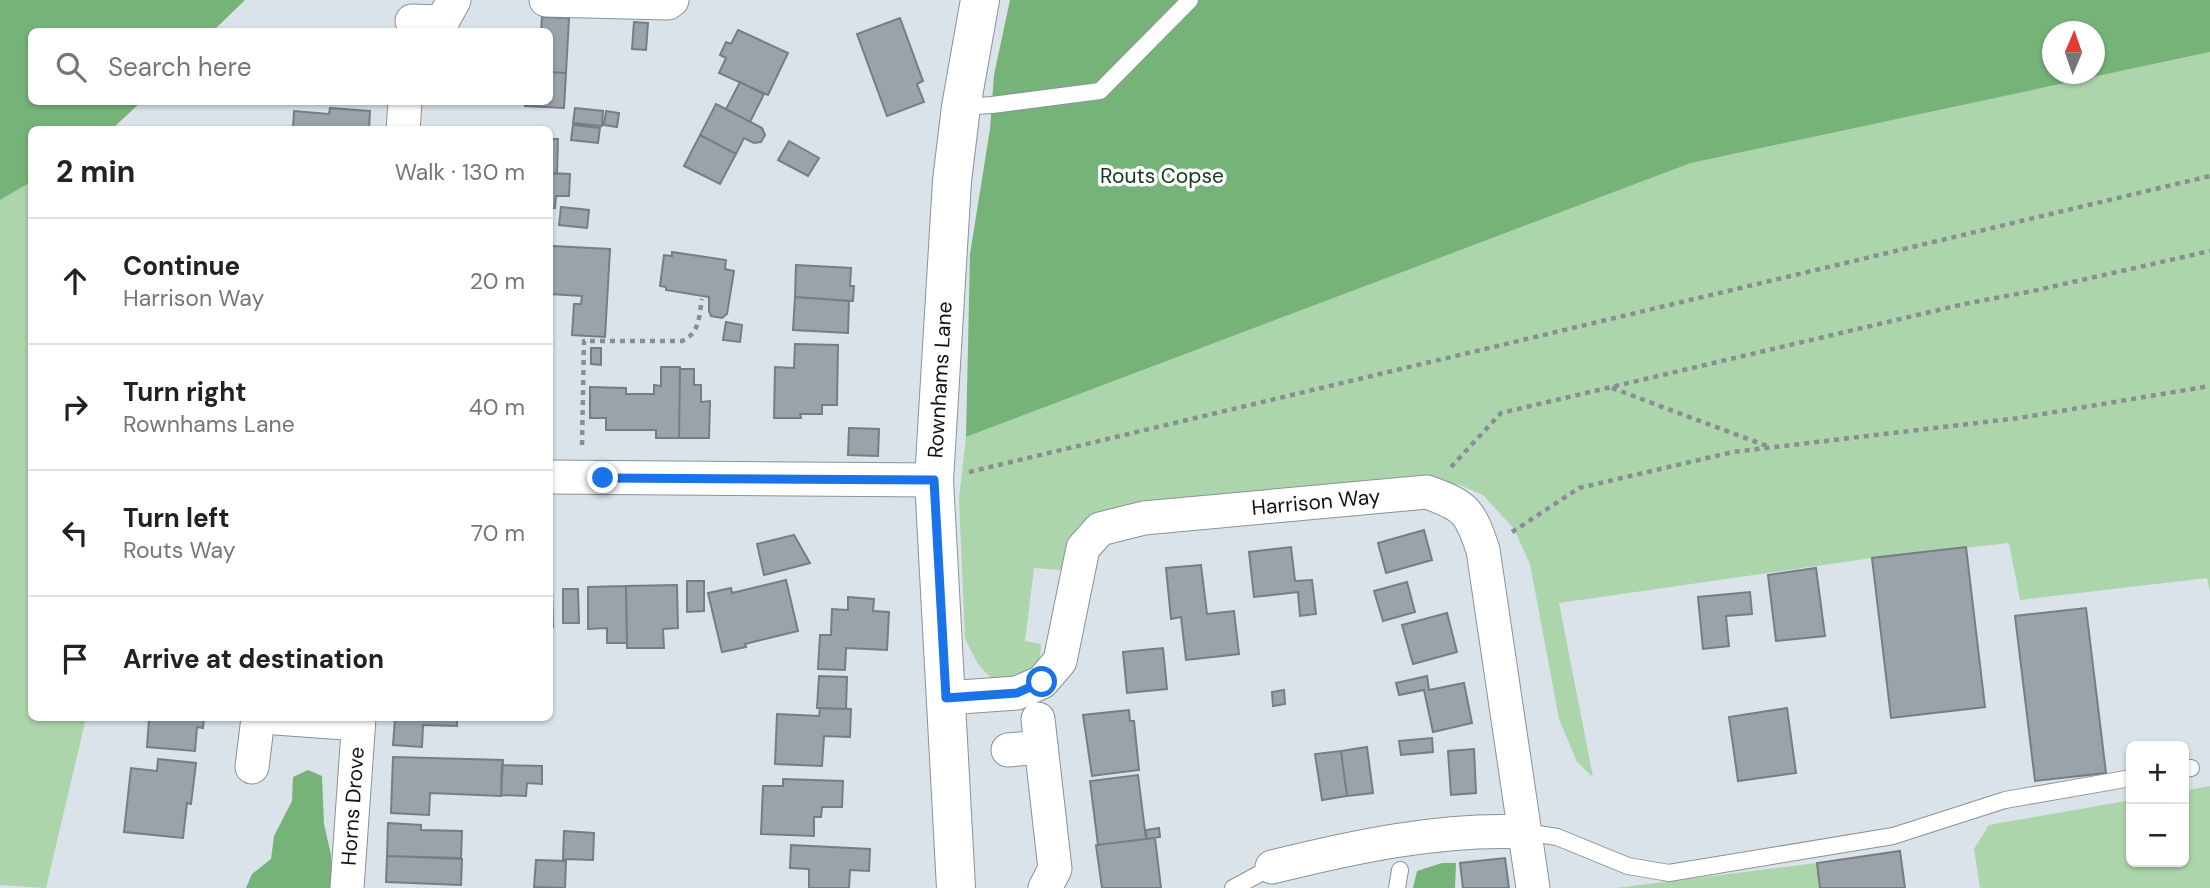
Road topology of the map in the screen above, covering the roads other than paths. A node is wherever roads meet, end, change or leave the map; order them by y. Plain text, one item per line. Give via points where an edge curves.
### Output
1 (546, 0) edge
2 (672, 0) edge
3 (980, 0) edge
4 (1190, 0) edge
5 (405, 105) edge
6 (961, 107) junction
7 (403, 126) edge
8 (553, 477) edge
9 (934, 480) junction
10 (946, 698) junction
11 (258, 721) edge
12 (358, 721) edge
13 (1008, 750) dead end
14 (252, 767) dead end
15 (2126, 779) edge
16 (1525, 832) junction
17 (1272, 867) joint
18 (1400, 870) dead end
19 (347, 888) edge
20 (956, 888) edge
21 (1045, 888) edge
22 (1233, 888) edge
23 (1397, 888) edge
24 (1533, 888) edge

1 - 2 street
3 - 6 street, Rownhams Lane
4 - 6 lane via 1100,91
5 - 7 street
6 - 9 street, Rownhams Lane via 950,208
8 - 9 street
9 - 10 street, Rownhams Lane
10 - 16 street, Harrison Way via 1017,693 1042,682 1060,661 1083,548 1100,528 1144,518 1427,492 1457,503 1474,523 1483,550
10 - 20 street, Rownhams Lane
11 - 14 street
12 - 19 street, Horns Drove
13 - 21 street via 1039,733 1055,869
15 - 16 lane via 2005,800 1893,836 1670,873 1628,866 1557,837
16 - 17 street via 1486,830 1350,848
16 - 24 street, Harrison Way
17 - 22 lane
18 - 23 lane

